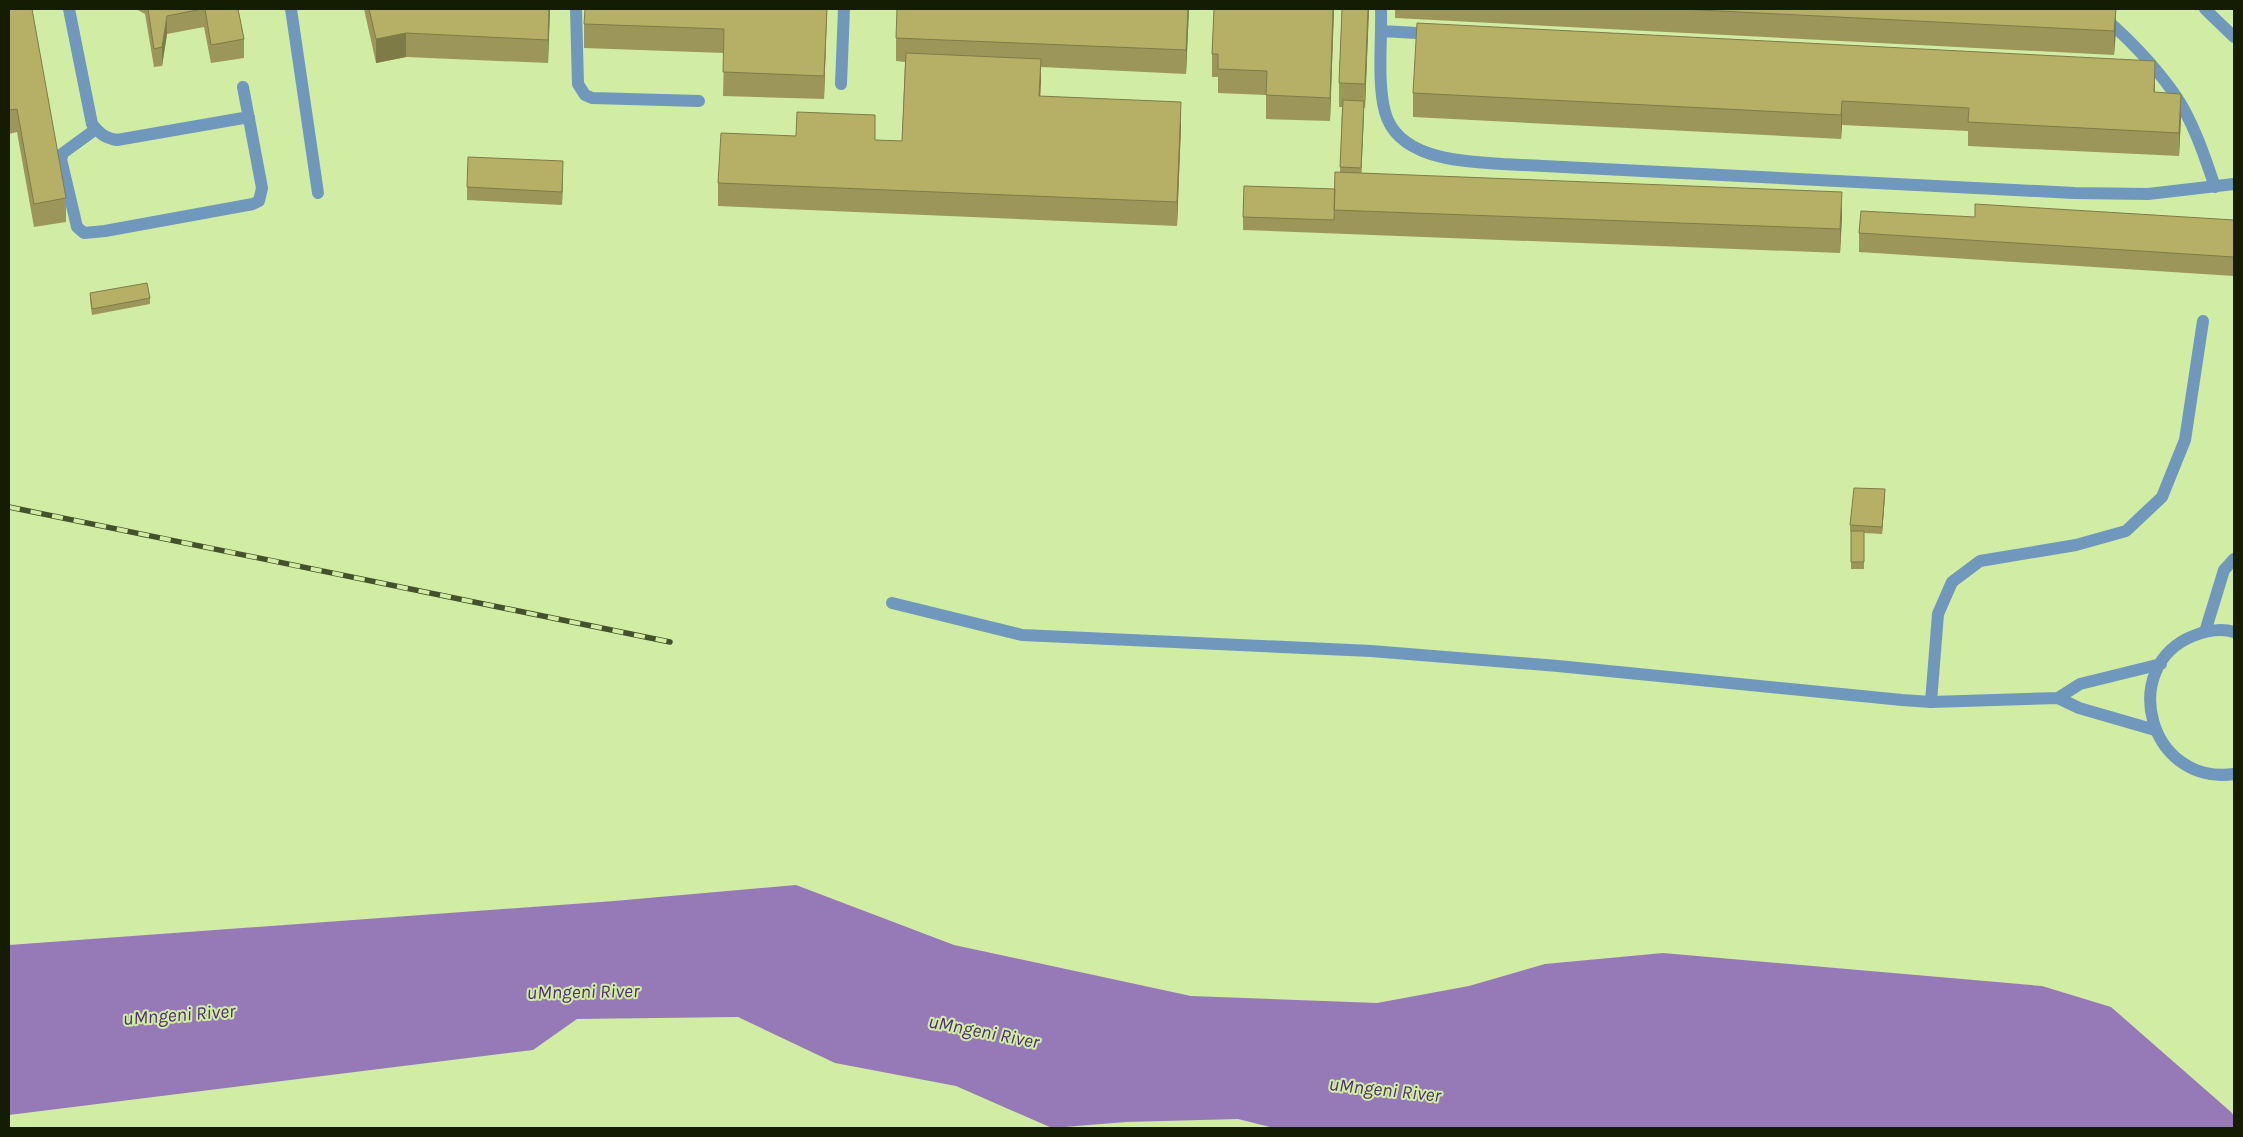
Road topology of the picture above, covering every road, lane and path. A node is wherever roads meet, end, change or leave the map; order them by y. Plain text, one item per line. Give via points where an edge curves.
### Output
1 (69, 9) edge
2 (291, 9) edge
3 (576, 9) edge
4 (844, 9) edge
5 (1381, 9) edge
6 (2094, 9) edge
7 (2205, 9) edge
8 (1382, 31) junction
9 (1452, 35) edge
10 (2234, 36) edge
11 (2133, 66) edge
12 (2153, 67) junction
13 (841, 84) dead end
14 (243, 88) dead end
15 (700, 101) dead end
16 (249, 116) junction
17 (96, 129) junction
18 (2234, 184) edge
19 (2214, 187) junction
20 (318, 193) dead end
21 (2202, 322) dead end
22 (2234, 559) edge
23 (892, 603) dead end
24 (2205, 632) junction
25 (2234, 632) edge
26 (2161, 664) junction
27 (2058, 698) junction
28 (1931, 702) junction
29 (2155, 730) junction
30 (2234, 774) edge

1 - 17 street via 92,124
2 - 20 street
3 - 15 street via 578,84 585,95 592,98
4 - 13 street
5 - 8 street
6 - 12 street
7 - 10 street
8 - 9 street
8 - 19 street via 1385,112 1391,125 1406,142 1431,155 1468,162 2074,193 2148,194
11 - 12 street
12 - 19 street via 2179,101 2203,150
14 - 16 street
16 - 17 street via 117,140 107,138
16 - 17 street via 262,188 259,201 89,234 77,227 61,159 62,153
18 - 19 street
21 - 28 street via 2185,440 2162,497 2126,531 2076,545 1980,561 1952,582 1938,614
22 - 24 street via 2224,570
23 - 28 street via 1022,636 1371,651
24 - 25 street
24 - 26 street via 2188,638
26 - 27 street via 2080,684
26 - 29 street via 2150,696
27 - 28 street
27 - 29 street via 2079,708
29 - 30 street via 2166,748 2182,763 2202,773

